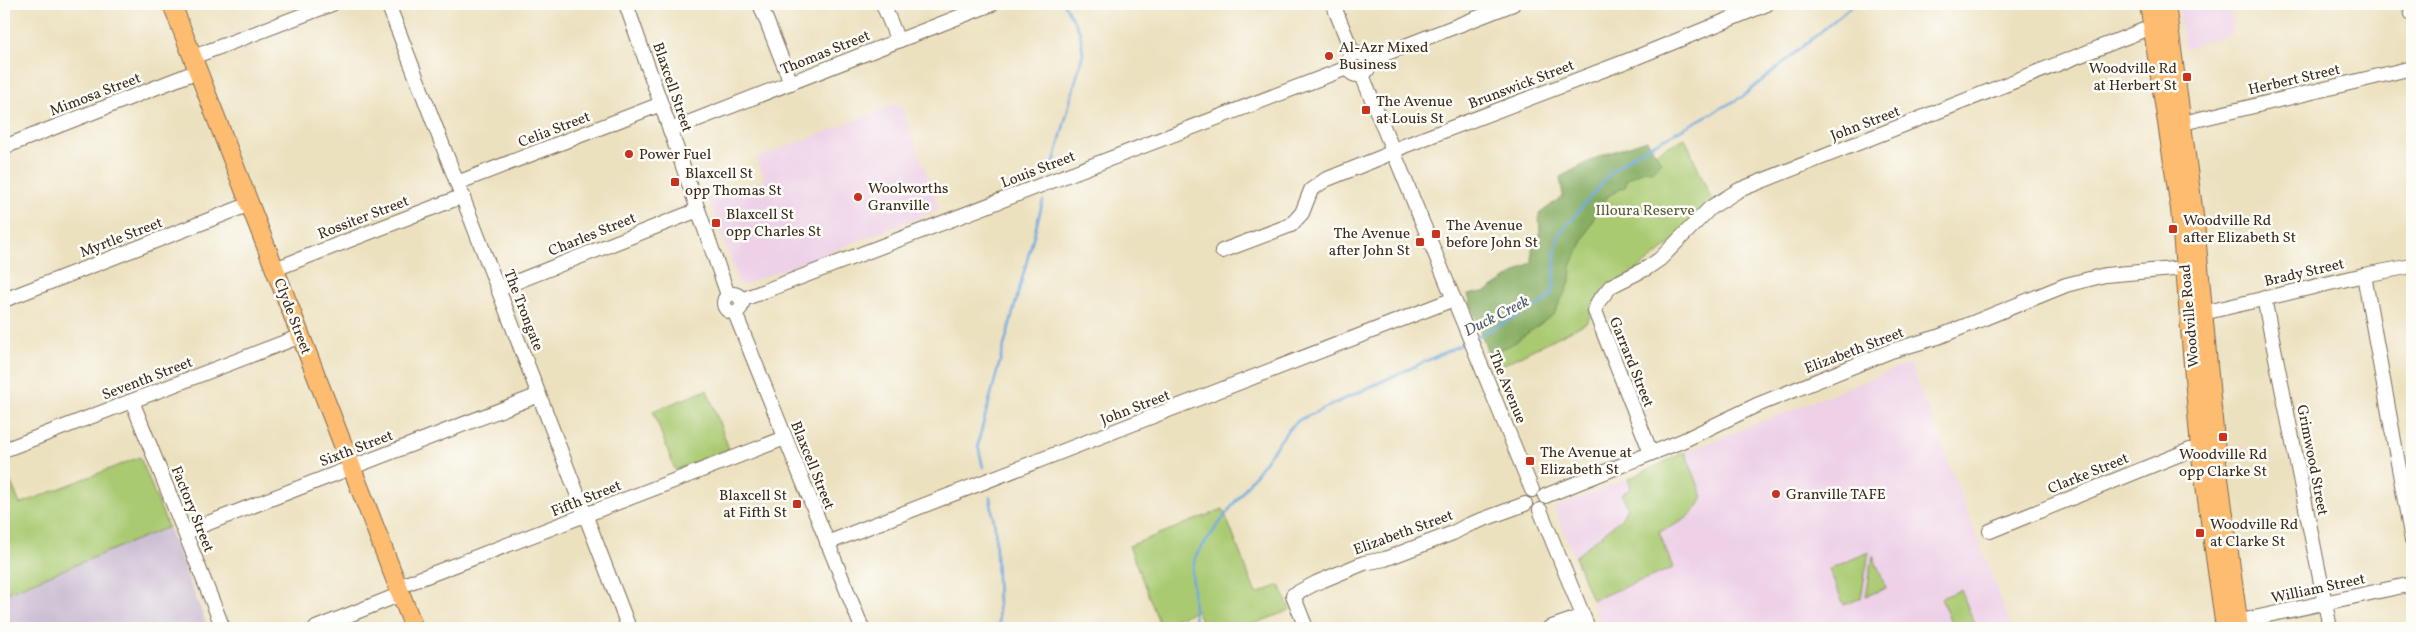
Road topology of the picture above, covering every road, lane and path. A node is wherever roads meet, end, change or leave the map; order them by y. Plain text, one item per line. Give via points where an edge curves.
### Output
1 (172, 4) edge
2 (332, 4) edge
3 (388, 4) edge
4 (626, 4) edge
5 (760, 4) edge
6 (883, 4) edge
7 (992, 4) edge
8 (1333, 4) edge
9 (1513, 4) edge
10 (1767, 4) edge
11 (2150, 4) edge
12 (2166, 4) edge
13 (2410, 4) edge
14 (963, 9) edge
15 (2412, 14) edge
16 (2154, 26) junction
17 (898, 41) junction
18 (1353, 54) junction
19 (1368, 60) junction
20 (195, 64) junction
21 (1347, 68) junction
22 (2412, 68) edge
23 (1362, 75) junction
24 (791, 83) junction
25 (661, 104) junction
26 (2183, 123) junction
27 (670, 130) junction
28 (4, 148) edge
29 (1393, 151) junction
30 (457, 183) junction
31 (463, 196) junction
32 (250, 204) junction
33 (698, 210) junction
34 (1222, 251) dead end
35 (2412, 266) edge
36 (275, 268) junction
37 (2185, 268) junction
38 (2364, 275) junction
39 (1611, 286) joint
40 (498, 289) junction
41 (728, 295) junction
42 (2264, 298) junction
43 (1454, 299) junction
44 (4, 300) edge
45 (742, 300) junction
46 (735, 313) junction
47 (2203, 313) junction
48 (301, 336) junction
49 (539, 394) junction
50 (132, 401) junction
51 (785, 438) junction
52 (2200, 449) junction
53 (4, 450) edge
54 (1651, 453) junction
55 (352, 468) junction
56 (1532, 490) junction
57 (1545, 496) junction
58 (1525, 504) junction
59 (1540, 510) junction
60 (586, 516) junction
61 (1990, 530) dead end
62 (185, 532) junction
63 (2412, 540) edge
64 (827, 543) junction
65 (2412, 584) edge
66 (400, 591) junction
67 (2325, 602) junction
68 (1585, 622) edge
69 (2233, 627) edge
70 (223, 628) edge
71 (316, 628) edge
72 (414, 628) edge
73 (628, 628) edge
74 (862, 628) edge
75 (1306, 628) edge
76 (1549, 628) edge
77 (2330, 628) edge

1 - 20 main road, Clyde Street
2 - 20 street, Mimosa Street
3 - 30 street, The Trongate
4 - 25 street, Blaxcell Street
5 - 24 street
6 - 17 street
7 - 14 street, Thomas Street
8 - 18 street
9 - 19 street
10 - 29 street, Brunswick Street
11 - 16 main road, Woodville Road
12 - 26 main road, Woodville Road
13 - 15 street
14 - 17 street, Thomas Street
16 - 37 main road, Woodville Road via 2180,209
16 - 39 street, John Street via 1739,190 1710,208 1660,259
17 - 24 street, Thomas Street
18 - 19 street via 1361,53
18 - 21 street via 1347,61
19 - 23 street via 1369,67
20 - 28 street, Mimosa Street
20 - 32 main road, Clyde Street
21 - 23 street via 1351,74
21 - 45 street, Louis Street
22 - 26 street, Herbert Street
23 - 29 street, The Avenue
24 - 27 street, Thomas Street
25 - 27 street, Blaxcell Street
25 - 30 street, Celia Street
26 - 47 main road, Woodville Road
27 - 33 street, Blaxcell Street
29 - 34 street, Brunswick Street via 1325,180 1311,190 1302,213 1291,225
29 - 43 street, The Avenue
30 - 31 street, The Trongate
31 - 36 street, Rossiter Street
31 - 40 street, The Trongate
32 - 36 main road, Clyde Street
32 - 44 street, Myrtle Street
33 - 40 street, Charles Street
33 - 41 street, Blaxcell Street
35 - 38 street, Brady Street
36 - 48 main road, Clyde Street
37 - 52 main road, Woodville Road
37 - 54 street, Elizabeth Street via 2105,275 2066,285 1757,405
38 - 42 street, Brady Street
38 - 63 street
39 - 54 street, Garrard Street via 1598,302 1595,311 1598,324
40 - 49 street, The Trongate
41 - 45 street via 734,294
41 - 46 street via 723,302 724,308
42 - 47 street, Brady Street
42 - 67 street, Grimwood Street
43 - 56 street, The Avenue
43 - 64 street, John Street
45 - 46 street via 741,308
46 - 51 street, Blaxcell Street
47 - 69 main road, Woodville Road
48 - 50 street, Seventh Street
48 - 55 main road, Clyde Street
49 - 55 street, Sixth Street
49 - 60 street, The Trongate
50 - 53 street, Seventh Street
50 - 62 street, Factory Street
51 - 60 street, Fifth Street
51 - 64 street, Blaxcell Street
52 - 61 street, Clarke Street via 2190,450
52 - 69 main road, Woodville Road
54 - 57 street, Elizabeth Street
55 - 62 street, Sixth Street
55 - 66 main road, Clyde Street
56 - 57 street via 1541,491
56 - 58 street via 1525,497
57 - 59 street
58 - 59 street via 1529,509
58 - 75 street, Elizabeth Street via 1385,559 1357,566 1293,595
59 - 68 street
60 - 66 street, Fifth Street
60 - 73 street, The Trongate
62 - 70 street, Factory Street
64 - 74 street, Blaxcell Street
65 - 67 street, William Street
66 - 71 street, Fifth Street
66 - 72 main road, Clyde Street
67 - 69 street, William Street via 2246,620
67 - 77 street, Grimwood Street
68 - 76 street

